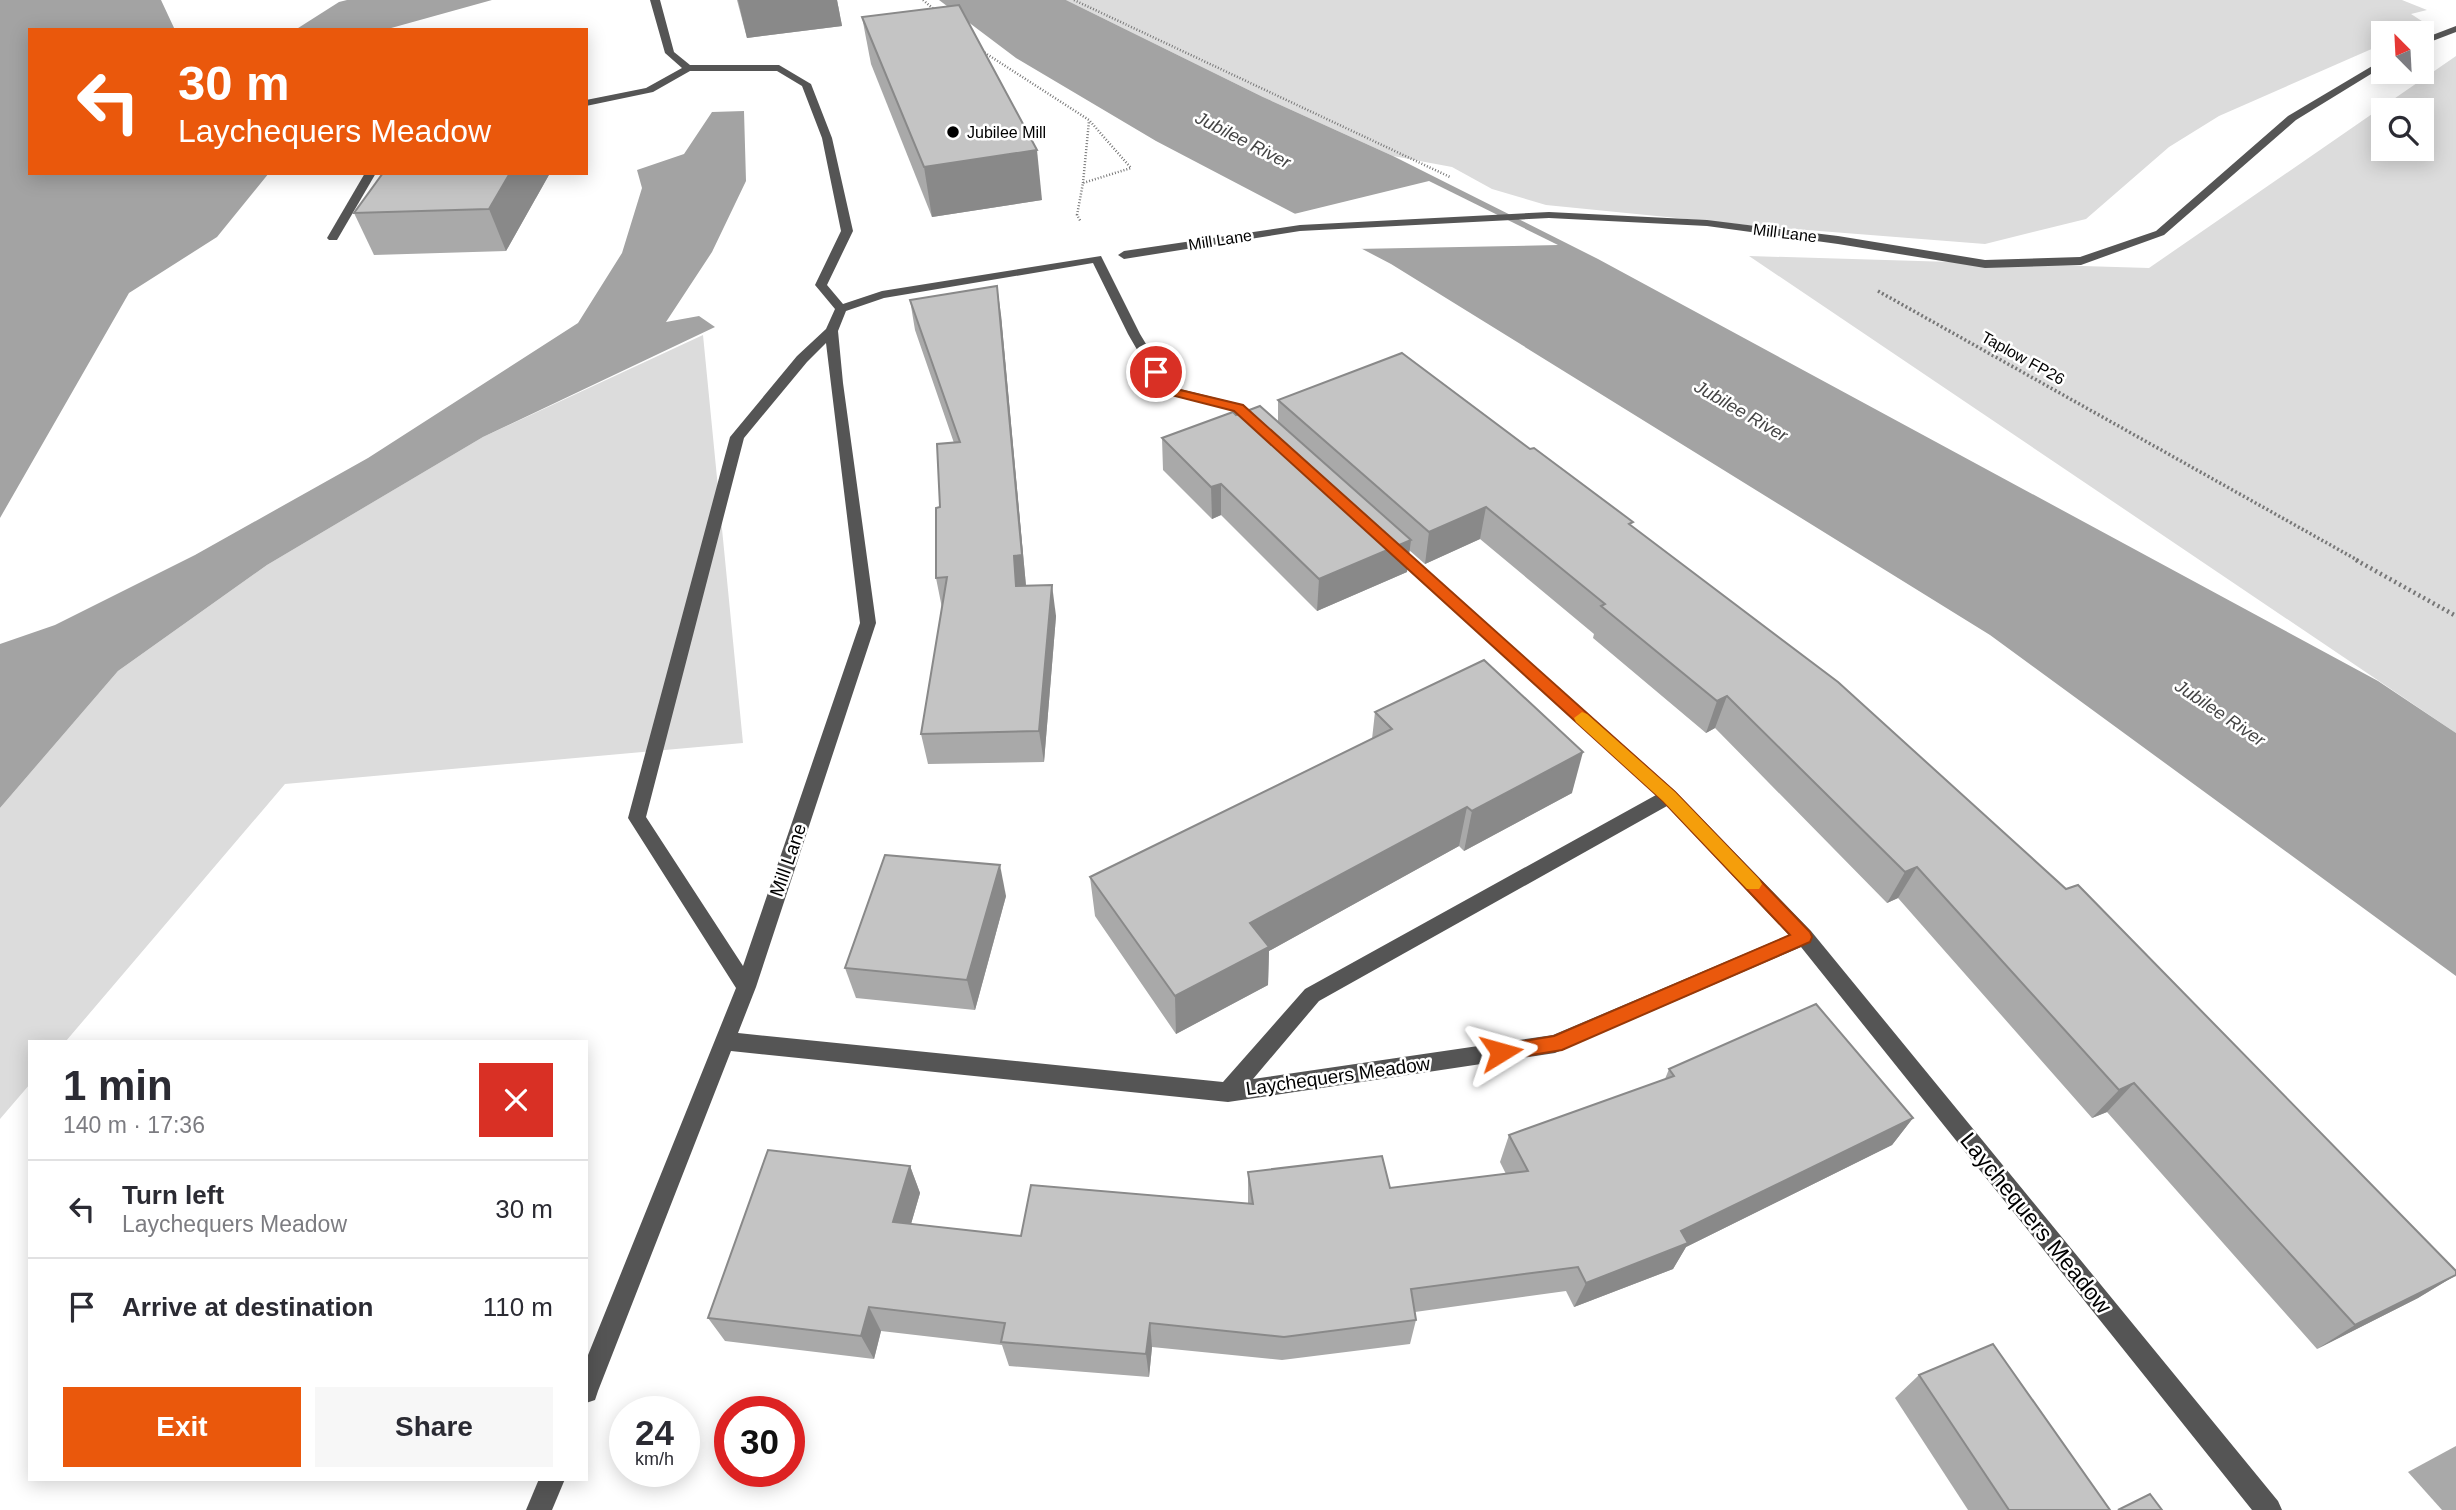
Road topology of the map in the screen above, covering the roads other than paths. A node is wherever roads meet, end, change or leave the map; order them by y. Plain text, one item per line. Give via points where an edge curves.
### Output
1 (655, 0) edge
2 (2456, 29) edge
3 (2434, 37) edge
4 (688, 68) junction
5 (2371, 70) edge
6 (588, 103) edge
7 (370, 175) edge
8 (333, 238) dead end
9 (1124, 255) dead end
10 (841, 309) junction
11 (832, 331) junction
12 (1269, 436) edge
13 (1382, 537) edge
14 (1669, 796) junction
15 (1804, 937) junction
16 (746, 988) junction
17 (725, 1041) junction
18 (1228, 1092) junction
19 (588, 1386) edge
20 (551, 1481) edge
21 (539, 1510) edge
22 (2269, 1510) edge

1 - 4 street via 670,53
2 - 3 street
4 - 6 street via 649,90
4 - 10 street via 779,68 806,84 827,138 847,231 821,285
5 - 9 street, Mill Lane via 2292,118 2161,233 2081,261 1985,264 1707,223 1523,215 1300,228
7 - 8 street
10 - 11 street, Mill Lane
10 - 12 street via 882,295 1097,259 1167,390 1239,408
11 - 16 street, Mill Lane via 868,622
11 - 16 street via 802,359 737,437 637,818
13 - 14 street, Laychequers Meadow
14 - 15 street, Laychequers Meadow
14 - 18 street, Laychequers Meadow via 1311,995
15 - 18 street, Laychequers Meadow via 1555,1044
15 - 22 street, Laychequers Meadow
16 - 17 street, Mill Lane
17 - 18 street, Laychequers Meadow
17 - 19 street, Mill Lane
20 - 21 street

